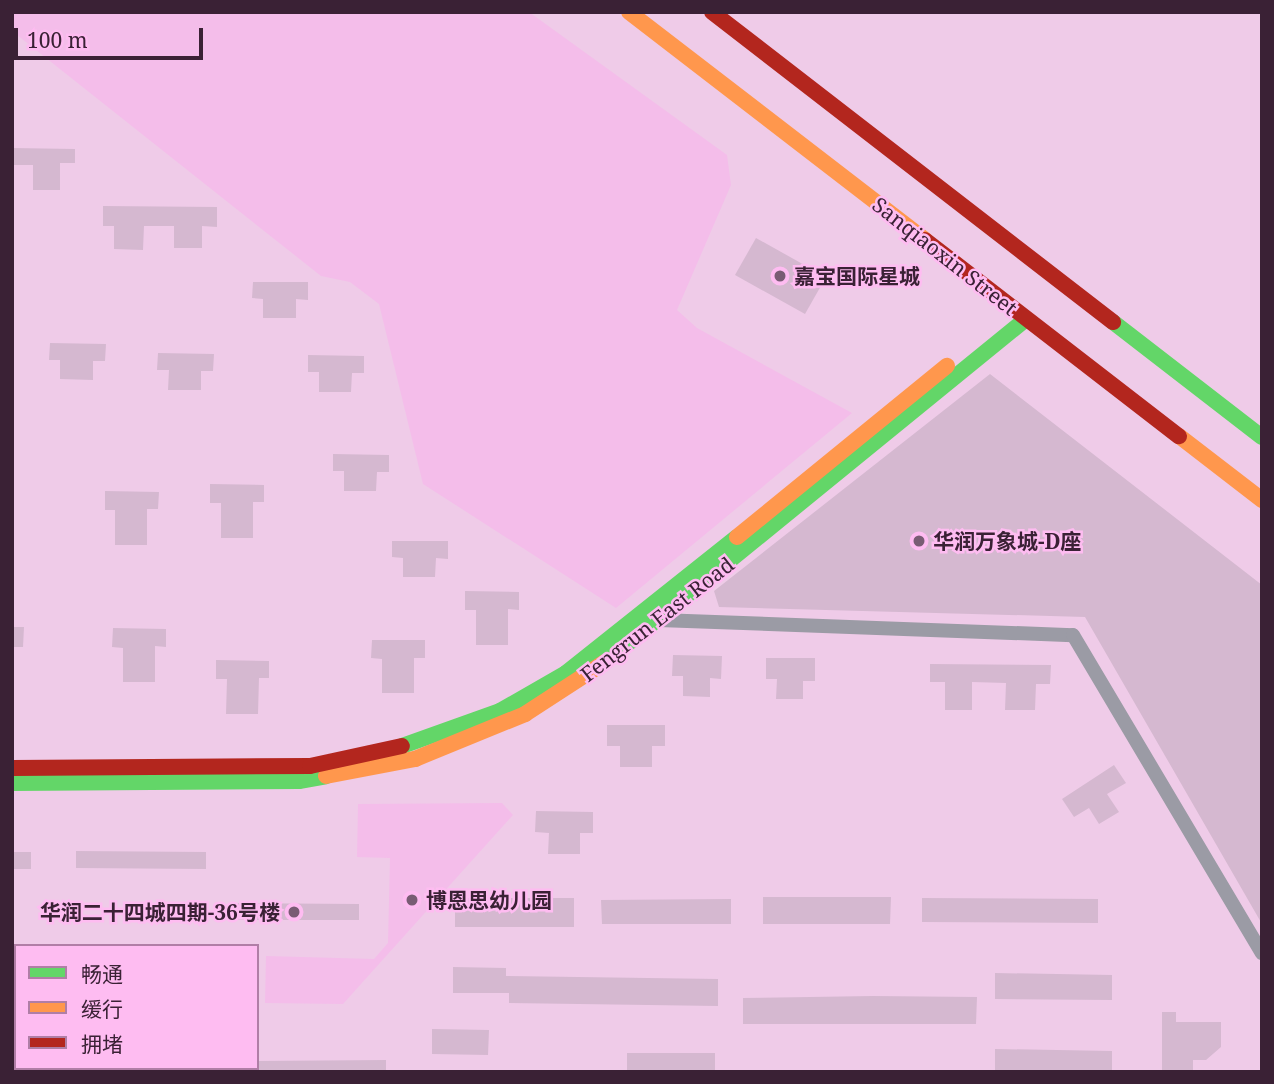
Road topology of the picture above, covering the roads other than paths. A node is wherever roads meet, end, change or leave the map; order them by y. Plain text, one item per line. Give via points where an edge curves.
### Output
1 (629, 12) edge
2 (712, 12) edge
3 (1021, 315) junction
4 (1262, 437) edge
5 (1262, 500) edge
6 (659, 620) junction
7 (12, 768) edge
8 (12, 783) edge
9 (1262, 953) edge

1 - 3 street, Sanqiaoxin Street
2 - 4 street
3 - 5 street, Sanqiaoxin Street
3 - 6 street, Fengrun East Road
3 - 7 street, Fengrun East Road via 619,634 566,673 500,711 391,750 310,766
6 - 8 street, Fengrun East Road via 618,654 525,714 415,760 299,781
6 - 9 street via 1073,635

